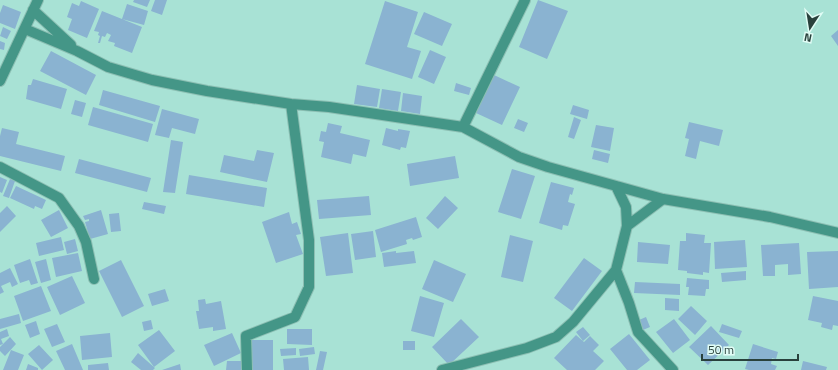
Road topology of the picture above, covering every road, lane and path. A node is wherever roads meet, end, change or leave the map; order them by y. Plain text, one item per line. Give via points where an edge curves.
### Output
1 (38, 0) edge
2 (525, 0) edge
3 (33, 10) junction
4 (25, 29) junction
5 (77, 51) junction
6 (0, 81) edge
7 (291, 104) junction
8 (464, 127) junction
9 (0, 167) edge
10 (616, 186) junction
11 (663, 198) junction
12 (627, 226) junction
13 (838, 233) edge
14 (616, 270) junction
15 (94, 279) dead end
16 (247, 370) edge
17 (442, 370) edge
18 (673, 370) edge

1 - 3 street
2 - 8 street
3 - 4 street
3 - 5 street
4 - 5 street
4 - 6 street
5 - 7 street via 108,67 152,80
7 - 8 street via 337,108
7 - 16 street via 309,240 309,287 294,317 246,336
8 - 10 street via 520,157
9 - 15 street via 59,198 79,226 86,242
10 - 11 street
10 - 12 street via 626,207
11 - 12 street
11 - 13 street via 770,217
12 - 14 street
14 - 17 street via 573,322 556,337 527,348
14 - 18 street via 638,332

